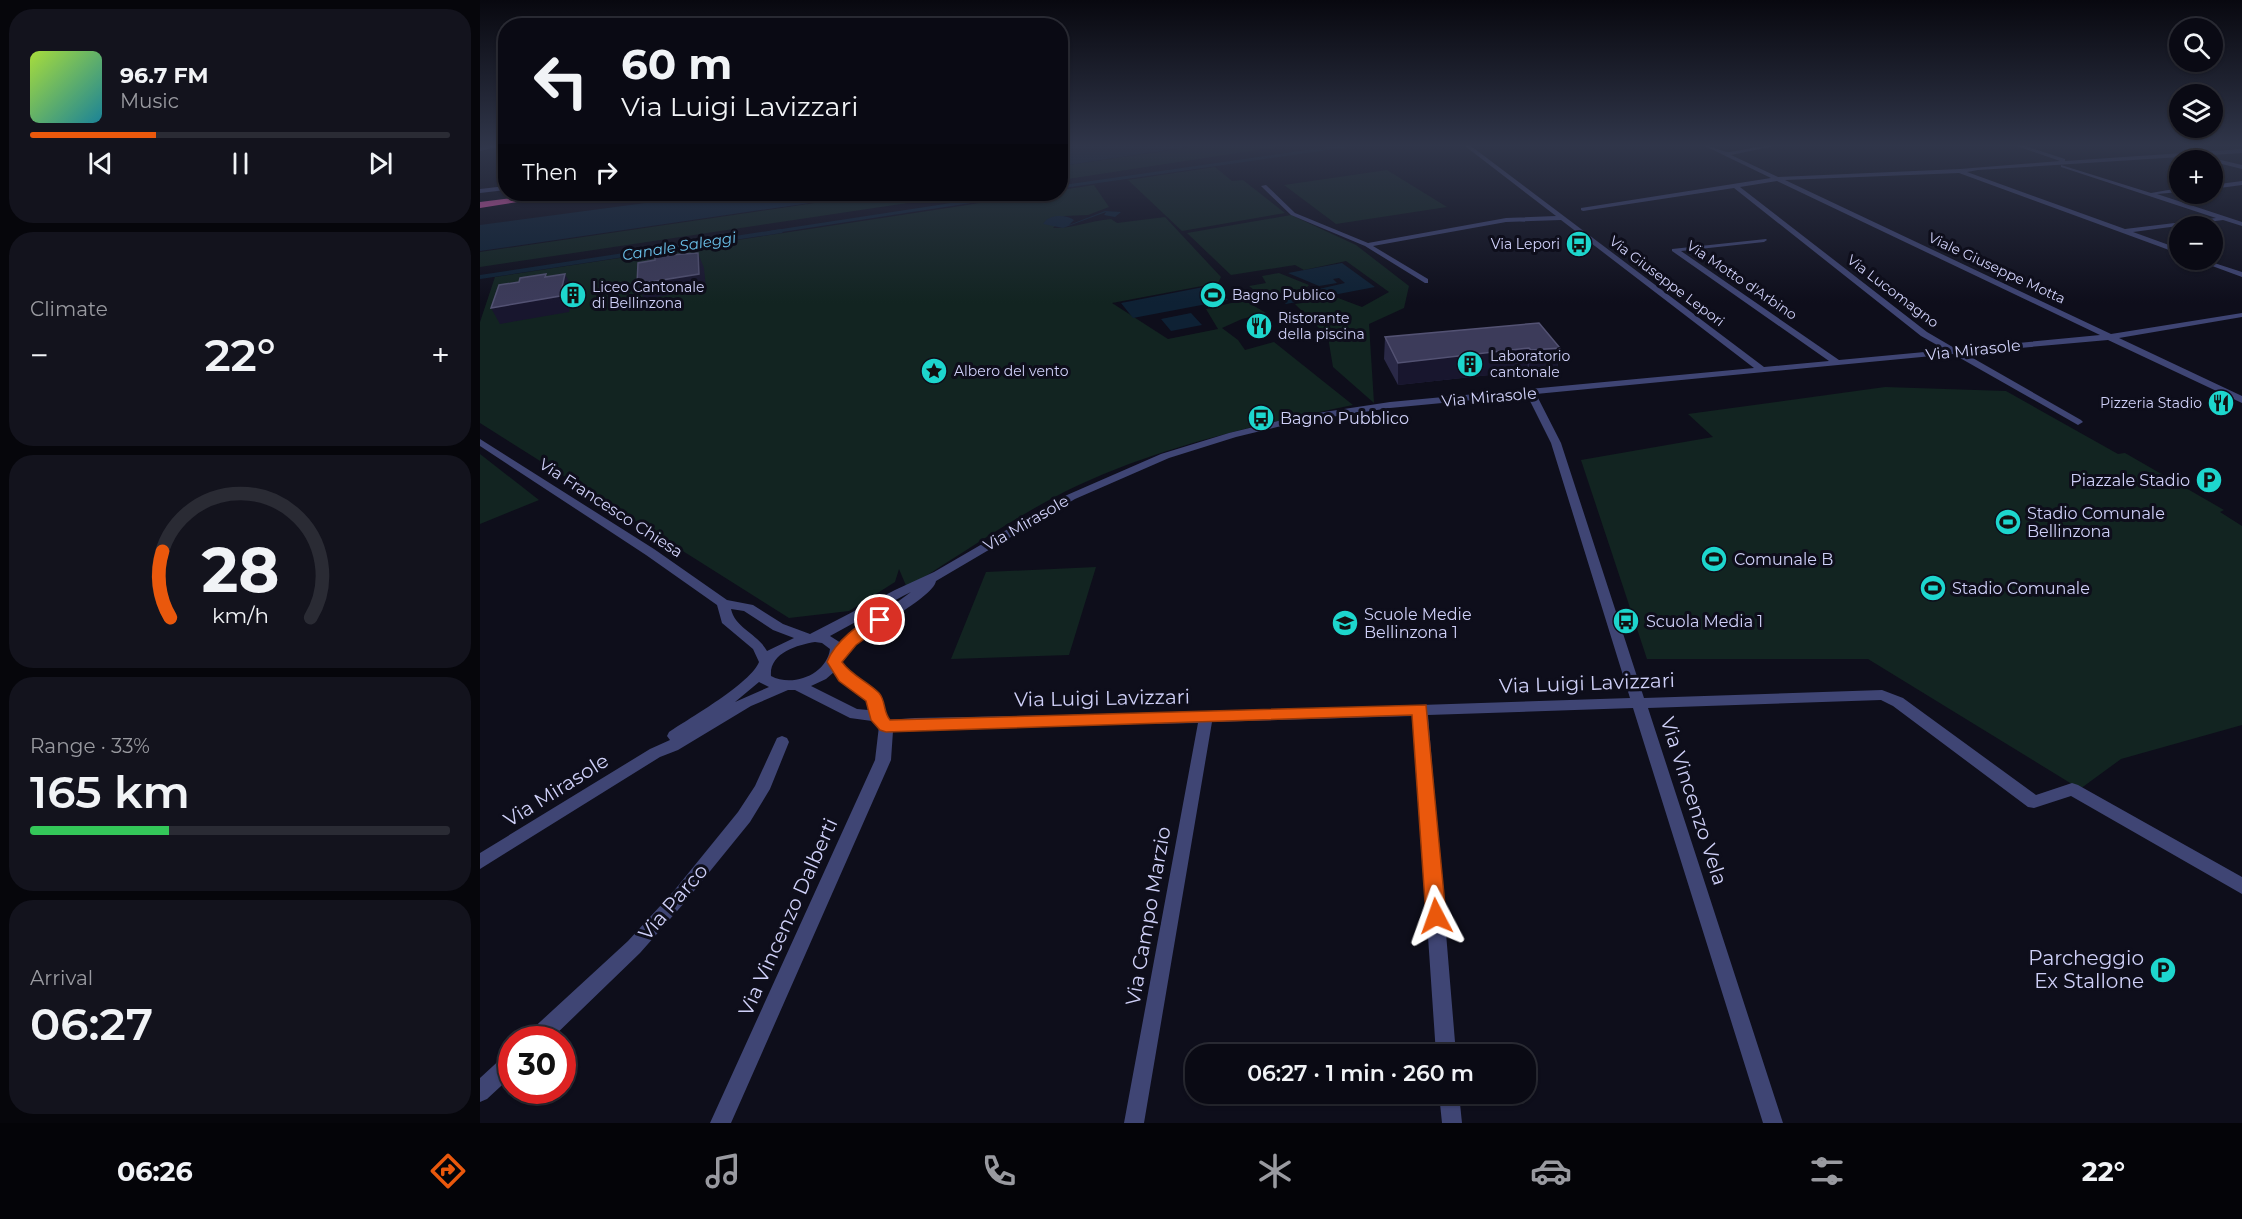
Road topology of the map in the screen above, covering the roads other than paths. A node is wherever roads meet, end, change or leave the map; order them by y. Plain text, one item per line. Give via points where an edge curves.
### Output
1 (1277, 198) edge
2 (1536, 198) edge
3 (1650, 198) edge
4 (1751, 198) edge
5 (1819, 198) edge
6 (2033, 198) edge
7 (2162, 198) edge
8 (2187, 198) edge
9 (510, 201) edge
10 (480, 205) edge
11 (1584, 209) dead end
12 (2242, 216) edge
13 (1562, 218) junction
14 (2225, 219) junction
15 (2242, 224) edge
16 (2123, 232) junction
17 (1764, 240) dead end
18 (1367, 245) junction
19 (2169, 248) edge
20 (2223, 268) edge
21 (2242, 275) edge
22 (1425, 282) dead end
23 (2242, 315) edge
24 (2110, 337) junction
25 (1956, 352) junction
26 (1839, 364) junction
27 (1764, 371) junction
28 (1531, 393) junction
29 (2242, 400) edge
30 (2078, 422) dead end
31 (480, 442) edge
32 (938, 575) junction
33 (723, 603) junction
34 (812, 639) junction
35 (836, 658) junction
36 (764, 667) junction
37 (791, 685) junction
38 (1639, 702) junction
39 (1420, 709) junction
40 (1206, 717) junction
41 (881, 721) junction
42 (782, 742) dead end
43 (655, 753) junction
44 (480, 862) edge
45 (2242, 886) edge
46 (550, 1026) edge
47 (1445, 1044) edge
48 (498, 1075) edge
49 (480, 1092) edge
50 (1450, 1104) edge
51 (720, 1123) edge
52 (1134, 1123) edge
53 (1452, 1123) edge
54 (1773, 1123) edge

1 - 18 street via 1293,214
2 - 13 street, Via Giuseppe Lepori
3 - 11 street
4 - 25 street, Via Lucomagno via 1924,334
5 - 24 street, Viale Giuseppe Motta
6 - 16 street
7 - 14 street
8 - 12 street
9 - 10 highway
12 - 14 street
13 - 18 street via 1506,220
13 - 27 street, Via Giuseppe Lepori
14 - 15 street
14 - 16 street
16 - 19 street
17 - 26 street, Via Motto d'Arbino via 1674,250
18 - 22 street
20 - 21 street
23 - 24 street, Via Mirasole
24 - 25 street, Via Mirasole
24 - 29 street, Viale Giuseppe Motta
25 - 26 street, Via Mirasole
25 - 30 street, Via Lucomagno
26 - 27 street, Via Mirasole
27 - 28 street, Via Mirasole
28 - 32 street, Via Mirasole via 1340,412 1199,445 1071,497
28 - 38 street, Via Vincenzo Vela via 1556,442
31 - 33 street, Via Francesco Chiesa
32 - 34 street, Via Mirasole
32 - 35 street, Via Mirasole via 912,600 864,631
33 - 34 street, Via Francesco Chiesa via 748,608 778,627
33 - 36 street, Via Francesco Chiesa via 727,620 758,646
34 - 35 street, Via Francesco Chiesa via 832,643
34 - 36 street, Via Mirasole via 789,644
35 - 37 street, Via Mirasole via 819,676
35 - 41 street via 844,677 873,698
36 - 37 street, Via Luigi Lavizzari via 769,682
36 - 43 street, Via Mirasole via 729,699
37 - 41 street, Via Luigi Lavizzari via 855,714
37 - 43 street, Via Mirasole via 746,702
38 - 39 street, Via Luigi Lavizzari
38 - 45 street, Via Luigi Lavizzari via 1887,696 2034,802 2072,789
38 - 54 street, Via Vincenzo Vela
39 - 40 street, Via Luigi Lavizzari
39 - 47 street
40 - 41 street, Via Luigi Lavizzari
40 - 52 street, Via Campo Marzio
41 - 51 street, Via Vincenzo Dalberti via 883,760
42 - 46 street, Via Parco via 762,789 680,897 634,947
43 - 44 street, Via Mirasole
48 - 49 street
50 - 53 street

